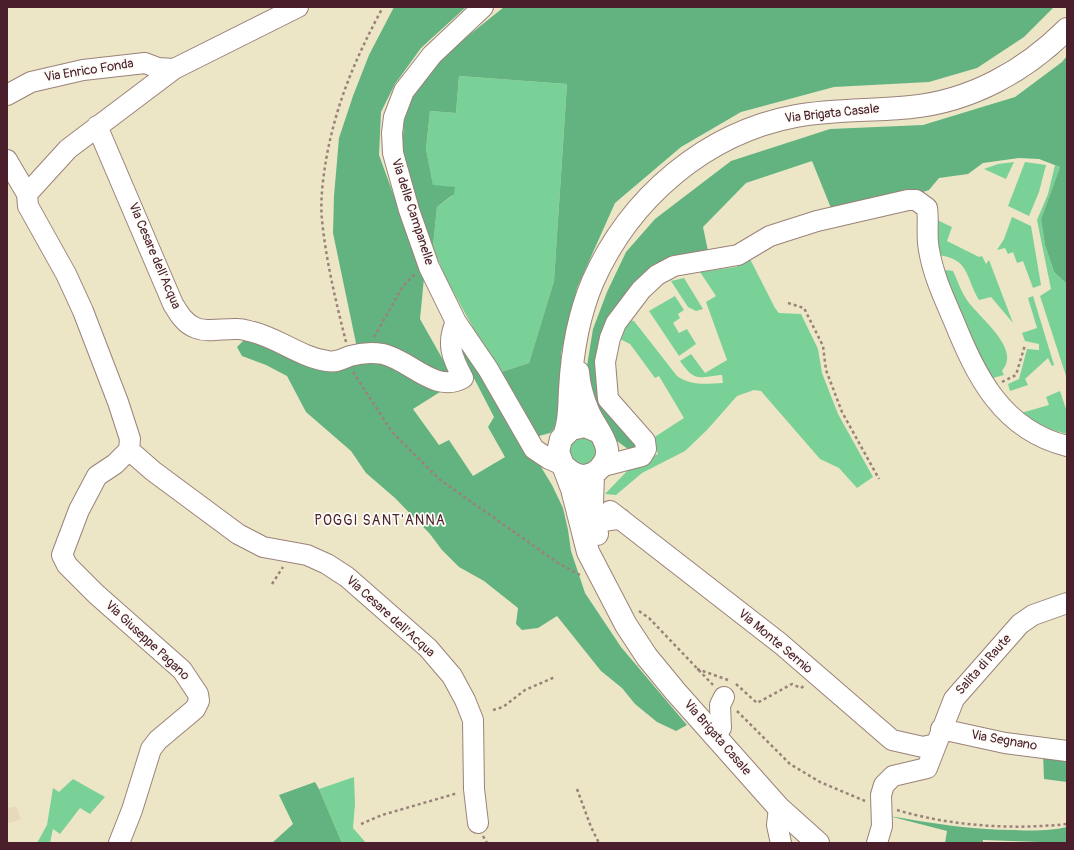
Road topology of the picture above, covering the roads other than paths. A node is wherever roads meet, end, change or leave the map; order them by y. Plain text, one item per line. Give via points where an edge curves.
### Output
1 (298, 7) edge
2 (483, 7) edge
3 (1067, 29) edge
4 (174, 69) junction
5 (7, 95) edge
6 (97, 126) junction
7 (7, 160) edge
8 (27, 194) junction
9 (456, 322) junction
10 (574, 347) junction
11 (521, 427) junction
12 (563, 436) junction
13 (603, 438) junction
14 (1067, 446) edge
15 (129, 450) junction
16 (634, 459) junction
17 (563, 465) junction
18 (598, 470) junction
19 (592, 504) junction
20 (621, 519) junction
21 (595, 526) junction
22 (1067, 603) edge
23 (630, 616) junction
24 (724, 696) road end
25 (714, 736) junction
26 (938, 737) junction
27 (1067, 751) edge
28 (779, 808) junction
29 (478, 823) dead end
30 (119, 843) edge
31 (781, 843) edge
32 (818, 843) edge
33 (876, 843) edge

1 - 4 street
2 - 9 street, Via delle Campanelle via 432,55 411,79 398,104 392,133 393,153 409,210 429,267
3 - 10 main road, Via Brigata Casale via 1027,63 972,92 920,106 829,112 782,119 728,139 691,161 642,203 615,239 587,296
4 - 5 street, Via Enrico Fonda via 137,63 83,70 31,82
4 - 6 street
6 - 8 street via 68,149
6 - 9 street, Via Cesare dell'Acqua via 173,304 186,322 194,328 238,329 255,333 310,357 327,361 341,361 357,355 382,354 402,360 440,382 449,384 463,378 450,348 450,334
7 - 8 street
8 - 15 street via 28,206 66,274 82,311 118,402 130,439
9 - 11 street, Via delle Campanelle via 488,369
10 - 12 main road, Via Brigata Casale via 569,420
10 - 13 main road, Via Brigata Casale via 579,380 588,411
11 - 12 street, Via delle Campanelle via 533,438 544,443
11 - 17 street, Via delle Campanelle via 534,449
12 - 13 main road via 578,426 592,428
12 - 17 main road, Via Brigata Casale via 558,452
13 - 16 street via 618,452
13 - 18 main road, Via Brigata Casale via 607,459
14 - 16 street via 1048,441 1019,424 991,396 968,357 933,271 928,248 927,208 916,200 908,200 817,221 770,236 738,255 674,266 657,275 641,290 616,323 605,362 608,399 645,441 646,449 642,456
15 - 29 street, Via Cesare dell'Acqua via 238,534 263,547 307,555 327,564 347,578 428,648 452,676 473,720 474,789
15 - 30 street, Via Giuseppe Pagano via 93,482 62,555 67,564 96,594 182,670 198,694 199,701 195,708 158,740 152,749
16 - 18 street
17 - 18 main road via 576,475 585,476
17 - 21 street via 573,484 583,520 588,525
17 - 23 main road, Via Brigata Casale via 572,489 588,552
18 - 19 main road, Via Brigata Casale
19 - 20 street, Via Monte Sernio via 610,511
19 - 21 main road, Via Brigata Casale
20 - 21 street
20 - 26 street, Via Monte Sernio via 775,640 892,740 923,747
21 - 23 main road, Via Brigata Casale via 602,556
22 - 26 street, Salita di Raute via 1033,615 1020,624 954,699
23 - 25 main road, Via Brigata Casale via 646,657
24 - 25 street via 720,705 721,728
25 - 28 main road, Via Brigata Casale
26 - 27 street, Via Segnano
26 - 33 street, Salita di Raute via 927,768 893,776 884,785 881,795 882,826
28 - 31 street via 777,825
28 - 32 main road, Via Brigata Casale

